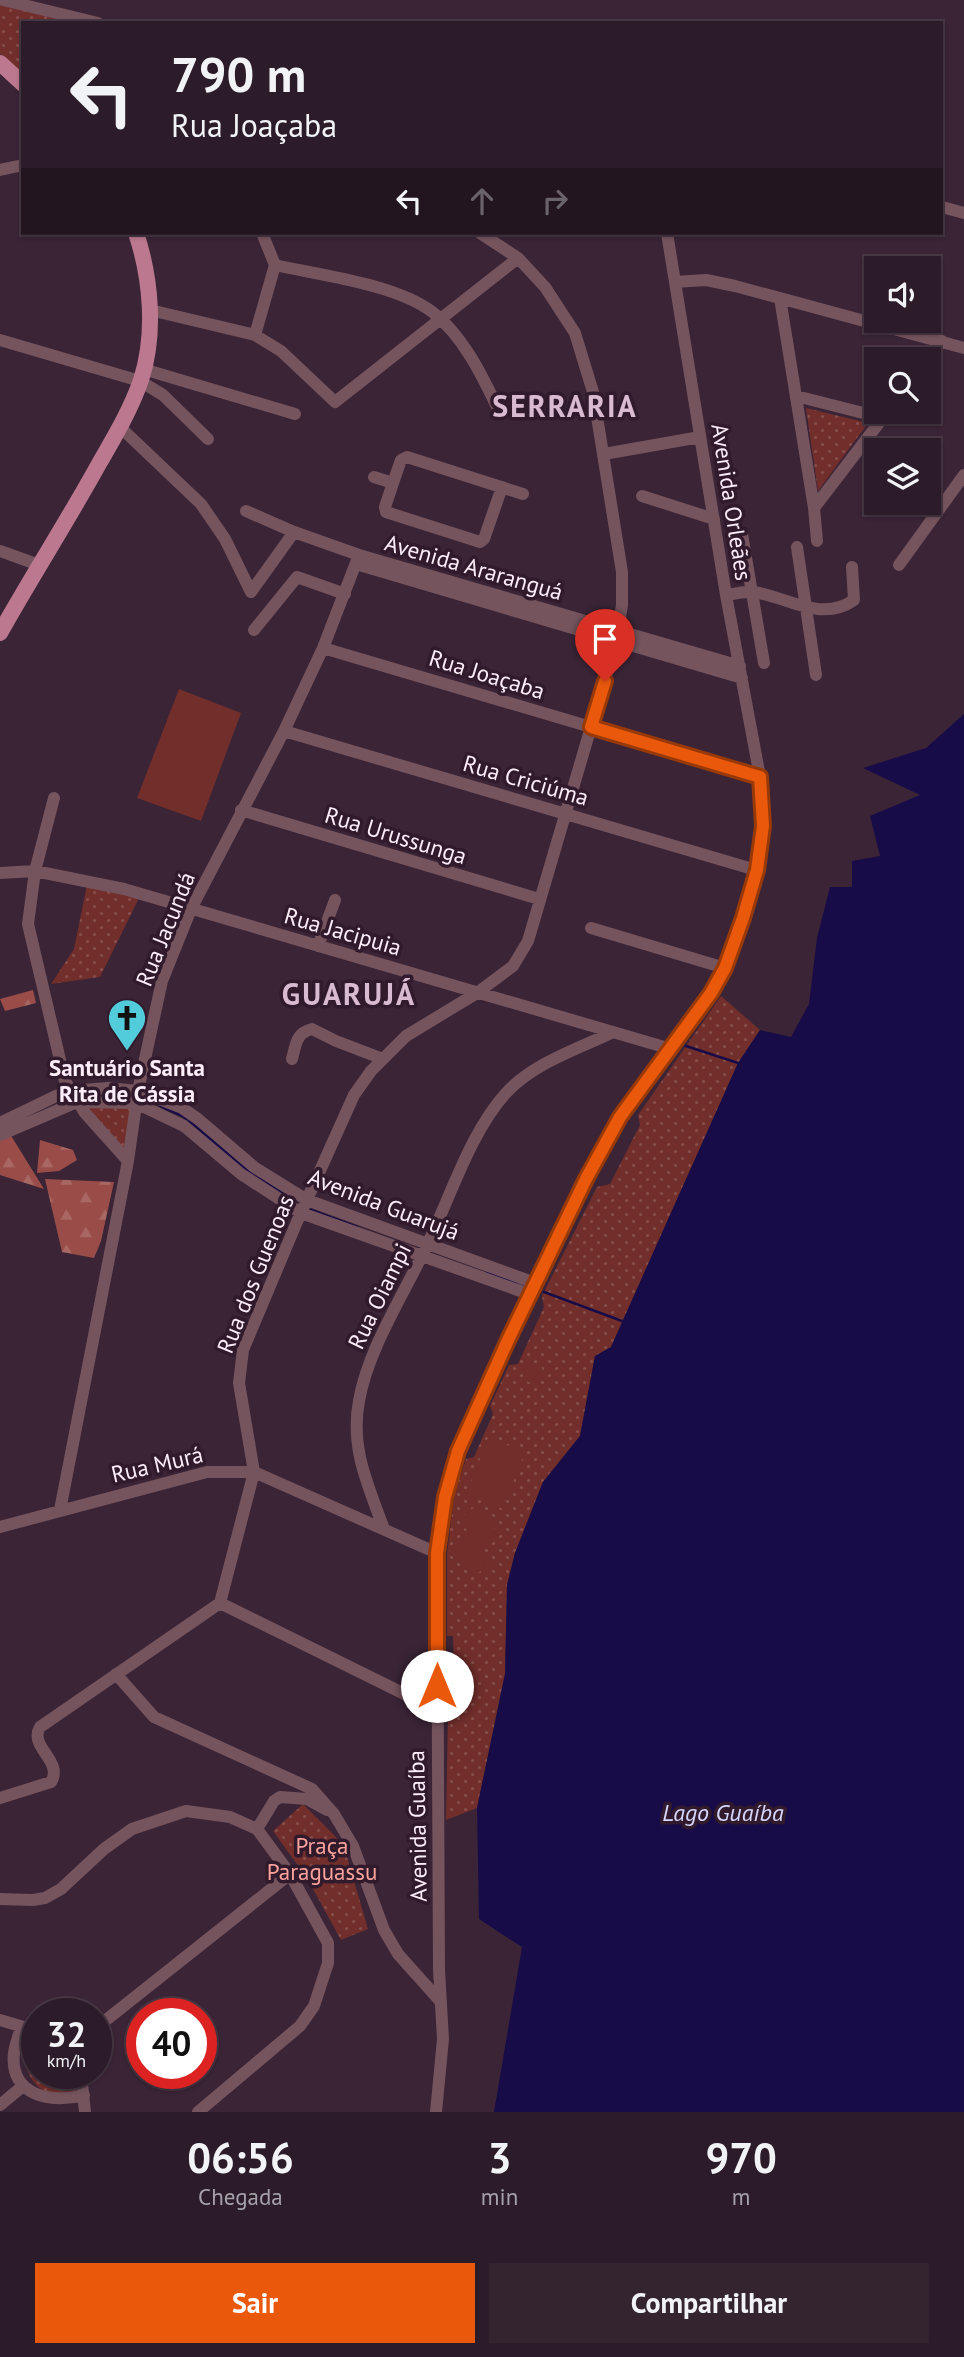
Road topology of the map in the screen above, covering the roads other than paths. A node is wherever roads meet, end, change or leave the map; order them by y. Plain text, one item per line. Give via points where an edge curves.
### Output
1 (3, 0) edge
2 (91, 21) edge
3 (0, 63) edge
4 (21, 82) edge
5 (21, 165) edge
6 (0, 170) edge
7 (943, 207) edge
8 (964, 213) edge
9 (137, 235) edge
10 (263, 235) edge
11 (483, 235) edge
12 (667, 235) edge
13 (518, 258) junction
14 (275, 265) junction
15 (676, 282) junction
16 (780, 298) junction
17 (150, 310) junction
18 (440, 319) junction
19 (255, 335) junction
20 (0, 340) edge
21 (942, 341) junction
22 (938, 347) edge
23 (964, 348) edge
24 (142, 375) junction
25 (796, 396) junction
26 (864, 410) edge
27 (500, 413) dead end
28 (295, 414) dead end
29 (879, 424) edge
30 (120, 427) junction
31 (700, 437) junction
32 (208, 439) dead end
33 (604, 454) junction
34 (964, 475) edge
35 (374, 477) dead end
36 (393, 483) junction
37 (502, 487) junction
38 (523, 494) dead end
39 (642, 496) dead end
40 (814, 508) junction
41 (246, 511) dead end
42 (714, 519) junction
43 (294, 532) junction
44 (742, 534) dead end
45 (817, 541) dead end
46 (797, 547) dead end
47 (0, 551) edge
48 (358, 559) junction
49 (39, 565) junction
50 (899, 565) dead end
51 (852, 568) dead end
52 (752, 592) junction
53 (345, 594) junction
54 (726, 595) junction
55 (806, 607) junction
56 (254, 630) dead end
57 (0, 633) edge
58 (618, 637) junction
59 (323, 648) junction
60 (764, 663) dead end
61 (741, 672) junction
62 (816, 675) dead end
63 (591, 727) junction
64 (284, 731) junction
65 (760, 777) junction
66 (54, 798) dead end
67 (241, 810) junction
68 (564, 813) junction
69 (757, 870) junction
70 (35, 871) junction
71 (0, 873) edge
72 (539, 899) junction
73 (335, 900) dead end
74 (191, 909) junction
75 (591, 928) dead end
76 (318, 946) junction
77 (725, 968) junction
78 (477, 993) junction
79 (613, 1032) junction
80 (671, 1049) junction
81 (292, 1059) dead end
82 (383, 1059) junction
83 (74, 1096) junction
84 (137, 1097) junction
85 (0, 1123) edge
86 (0, 1135) edge
87 (128, 1161) junction
88 (307, 1200) junction
89 (301, 1213) junction
90 (425, 1250) junction
91 (532, 1289) junction
92 (254, 1472) junction
93 (60, 1510) junction
94 (0, 1527) edge
95 (384, 1529) junction
96 (437, 1553) junction
97 (220, 1603) junction
98 (116, 1674) junction
99 (437, 1710) junction
100 (0, 1798) edge
101 (334, 1814) junction
102 (257, 1829) junction
103 (290, 1874) junction
104 (0, 1899) edge
105 (441, 2002) junction
106 (112, 2015) edge
107 (0, 2020) edge
108 (21, 2027) joint
109 (21, 2083) edge
110 (21, 2088) edge
111 (29, 2089) edge
112 (83, 2089) edge
113 (84, 2095) junction
114 (0, 2105) edge
115 (85, 2112) edge
116 (198, 2112) edge
117 (436, 2112) edge

1 - 2 street
3 - 4 main road
5 - 6 street
7 - 8 street
9 - 17 main road via 144,256
10 - 14 street
11 - 13 street, Rua dos Guenoas
12 - 15 street, Avenida Orleães
13 - 18 street
13 - 33 street, Rua dos Guenoas via 545,287 575,333 593,391
14 - 18 street via 410,299
14 - 19 street
15 - 16 street via 706,280
15 - 31 street, Avenida Orleães
16 - 21 street
16 - 25 street
17 - 19 street
17 - 24 main road
18 - 19 street via 335,402 290,358
18 - 27 street via 459,340
20 - 24 street
21 - 22 street
21 - 23 street
24 - 28 street
24 - 30 main road
24 - 32 street
25 - 26 street
25 - 40 street
29 - 40 street
30 - 43 street via 201,504 251,592
30 - 49 main road
31 - 33 street
31 - 42 street, Avenida Orleães
33 - 58 street, Rua dos Guenoas via 622,572
34 - 50 street
35 - 36 street
36 - 37 street via 404,456
36 - 37 street via 386,512 480,542
37 - 38 street
39 - 42 street
40 - 45 street
41 - 43 street, Avenida Araranguá
42 - 54 street, Avenida Orleães
43 - 48 street, Avenida Araranguá
44 - 52 street
46 - 55 street
47 - 49 street
48 - 53 street, Rua Jacundá
48 - 58 street, Avenida Araranguá
49 - 57 main road
51 - 55 street via 855,595 851,602 829,610
52 - 54 street
52 - 55 street
52 - 60 street
53 - 56 street via 297,577
53 - 59 street, Rua Jacundá
54 - 61 street, Avenida Orleães
55 - 62 street
58 - 61 street, Avenida Araranguá
58 - 63 street, Rua dos Guenoas
59 - 63 street, Rua Joaçaba
59 - 64 street, Rua Jacundá
61 - 65 street, Avenida Orleães
63 - 65 street, Rua Joaçaba
63 - 68 street, Rua dos Guenoas
64 - 67 street, Rua Jacundá
64 - 68 street, Rua Criciúma
65 - 69 street, Avenida Guaíba via 763,826
66 - 70 street
67 - 72 street, Rua Urussunga
67 - 74 street, Rua Jacundá
68 - 69 street, Rua Criciúma
68 - 72 street, Rua dos Guenoas
69 - 77 street, Avenida Guaíba
70 - 71 street, Rua Jacipuia
70 - 74 street, Rua Jacipuia via 124,889
70 - 83 street via 29,924 65,1081
72 - 78 street, Rua dos Guenoas via 528,940 513,966
73 - 76 street
74 - 76 street, Rua Jacipuia
74 - 84 street, Rua Jacundá via 162,981
75 - 77 street
76 - 78 street, Rua Jacipuia
77 - 80 street, Avenida Guaíba
78 - 79 street, Rua Jacipuia
78 - 82 street, Rua dos Guenoas via 406,1036
79 - 80 street, Rua Jacipuia
79 - 90 street, Rua Oiampi via 533,1071 507,1091 481,1128
80 - 91 street, Avenida Guaíba via 620,1117
81 - 82 street via 302,1032 312,1029
82 - 88 street, Rua dos Guenoas via 354,1096
83 - 84 street, Avenida Guarujá via 108,1088
83 - 85 street, Avenida Guarujá via 56,1096
83 - 86 street, Avenida Guarujá
83 - 87 street
84 - 87 street, Rua Jacundá
84 - 88 street, Avenida Guarujá via 182,1108 254,1167
84 - 89 street, Avenida Guarujá
87 - 93 street, Rua Jacundá
88 - 89 street, Rua dos Guenoas
88 - 90 street, Avenida Guarujá
89 - 90 street, Avenida Guarujá
89 - 92 street, Rua dos Guenoas via 240,1366
90 - 91 street, Avenida Guarujá
90 - 95 street, Rua Oiampi via 367,1366 358,1402 357,1448
91 - 96 street, Avenida Guaíba via 458,1451
92 - 93 street, Rua Murá via 207,1472
92 - 95 street, Rua Murá
92 - 97 street, Rua dos Guenoas
93 - 94 street, Rua Murá
95 - 96 street, Rua Murá
96 - 99 street, Avenida Guaíba
97 - 98 street
97 - 99 street
98 - 100 street via 38,1730 38,1739 55,1768 51,1782
98 - 101 street via 153,1717 312,1788
99 - 105 street, Avenida Guaíba
101 - 102 street via 307,1799 280,1797
101 - 105 street via 353,1846 384,1930 398,1954
102 - 103 street
102 - 104 street via 230,1817 186,1811 132,1829 45,1898
103 - 106 street
103 - 116 street via 328,1943 323,1983 300,2026
105 - 117 street, Avenida Guaíba via 443,2039
107 - 108 street
108 - 109 street via 14,2055
110 - 114 street
111 - 113 street via 49,2100
112 - 113 street
113 - 115 street

